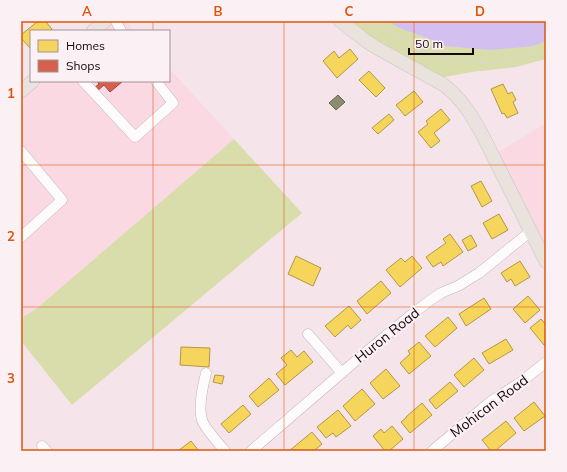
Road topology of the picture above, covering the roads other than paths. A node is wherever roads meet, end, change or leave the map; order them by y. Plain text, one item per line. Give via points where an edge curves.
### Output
1 (105, 21) edge
2 (116, 21) edge
3 (340, 21) edge
4 (94, 30) edge
5 (120, 30) edge
6 (32, 82) edge
7 (84, 82) edge
8 (157, 82) edge
9 (21, 91) edge
10 (21, 151) edge
11 (531, 231) junction
12 (21, 237) edge
13 (546, 262) edge
14 (308, 334) dead end
15 (546, 362) edge
16 (206, 373) dead end
17 (342, 373) junction
18 (225, 451) edge
19 (251, 451) edge
20 (432, 451) edge

1 - 4 main road
2 - 5 street
3 - 11 main road via 377,48 454,93 476,122
6 - 9 main road
7 - 8 street via 135,137 173,103
10 - 12 street via 62,200
11 - 13 main road
11 - 17 street, Huron Road via 479,273 432,299
14 - 17 street
15 - 20 street, Mohican Road via 490,402
16 - 18 street via 200,408 202,420
17 - 19 street, Huron Road

